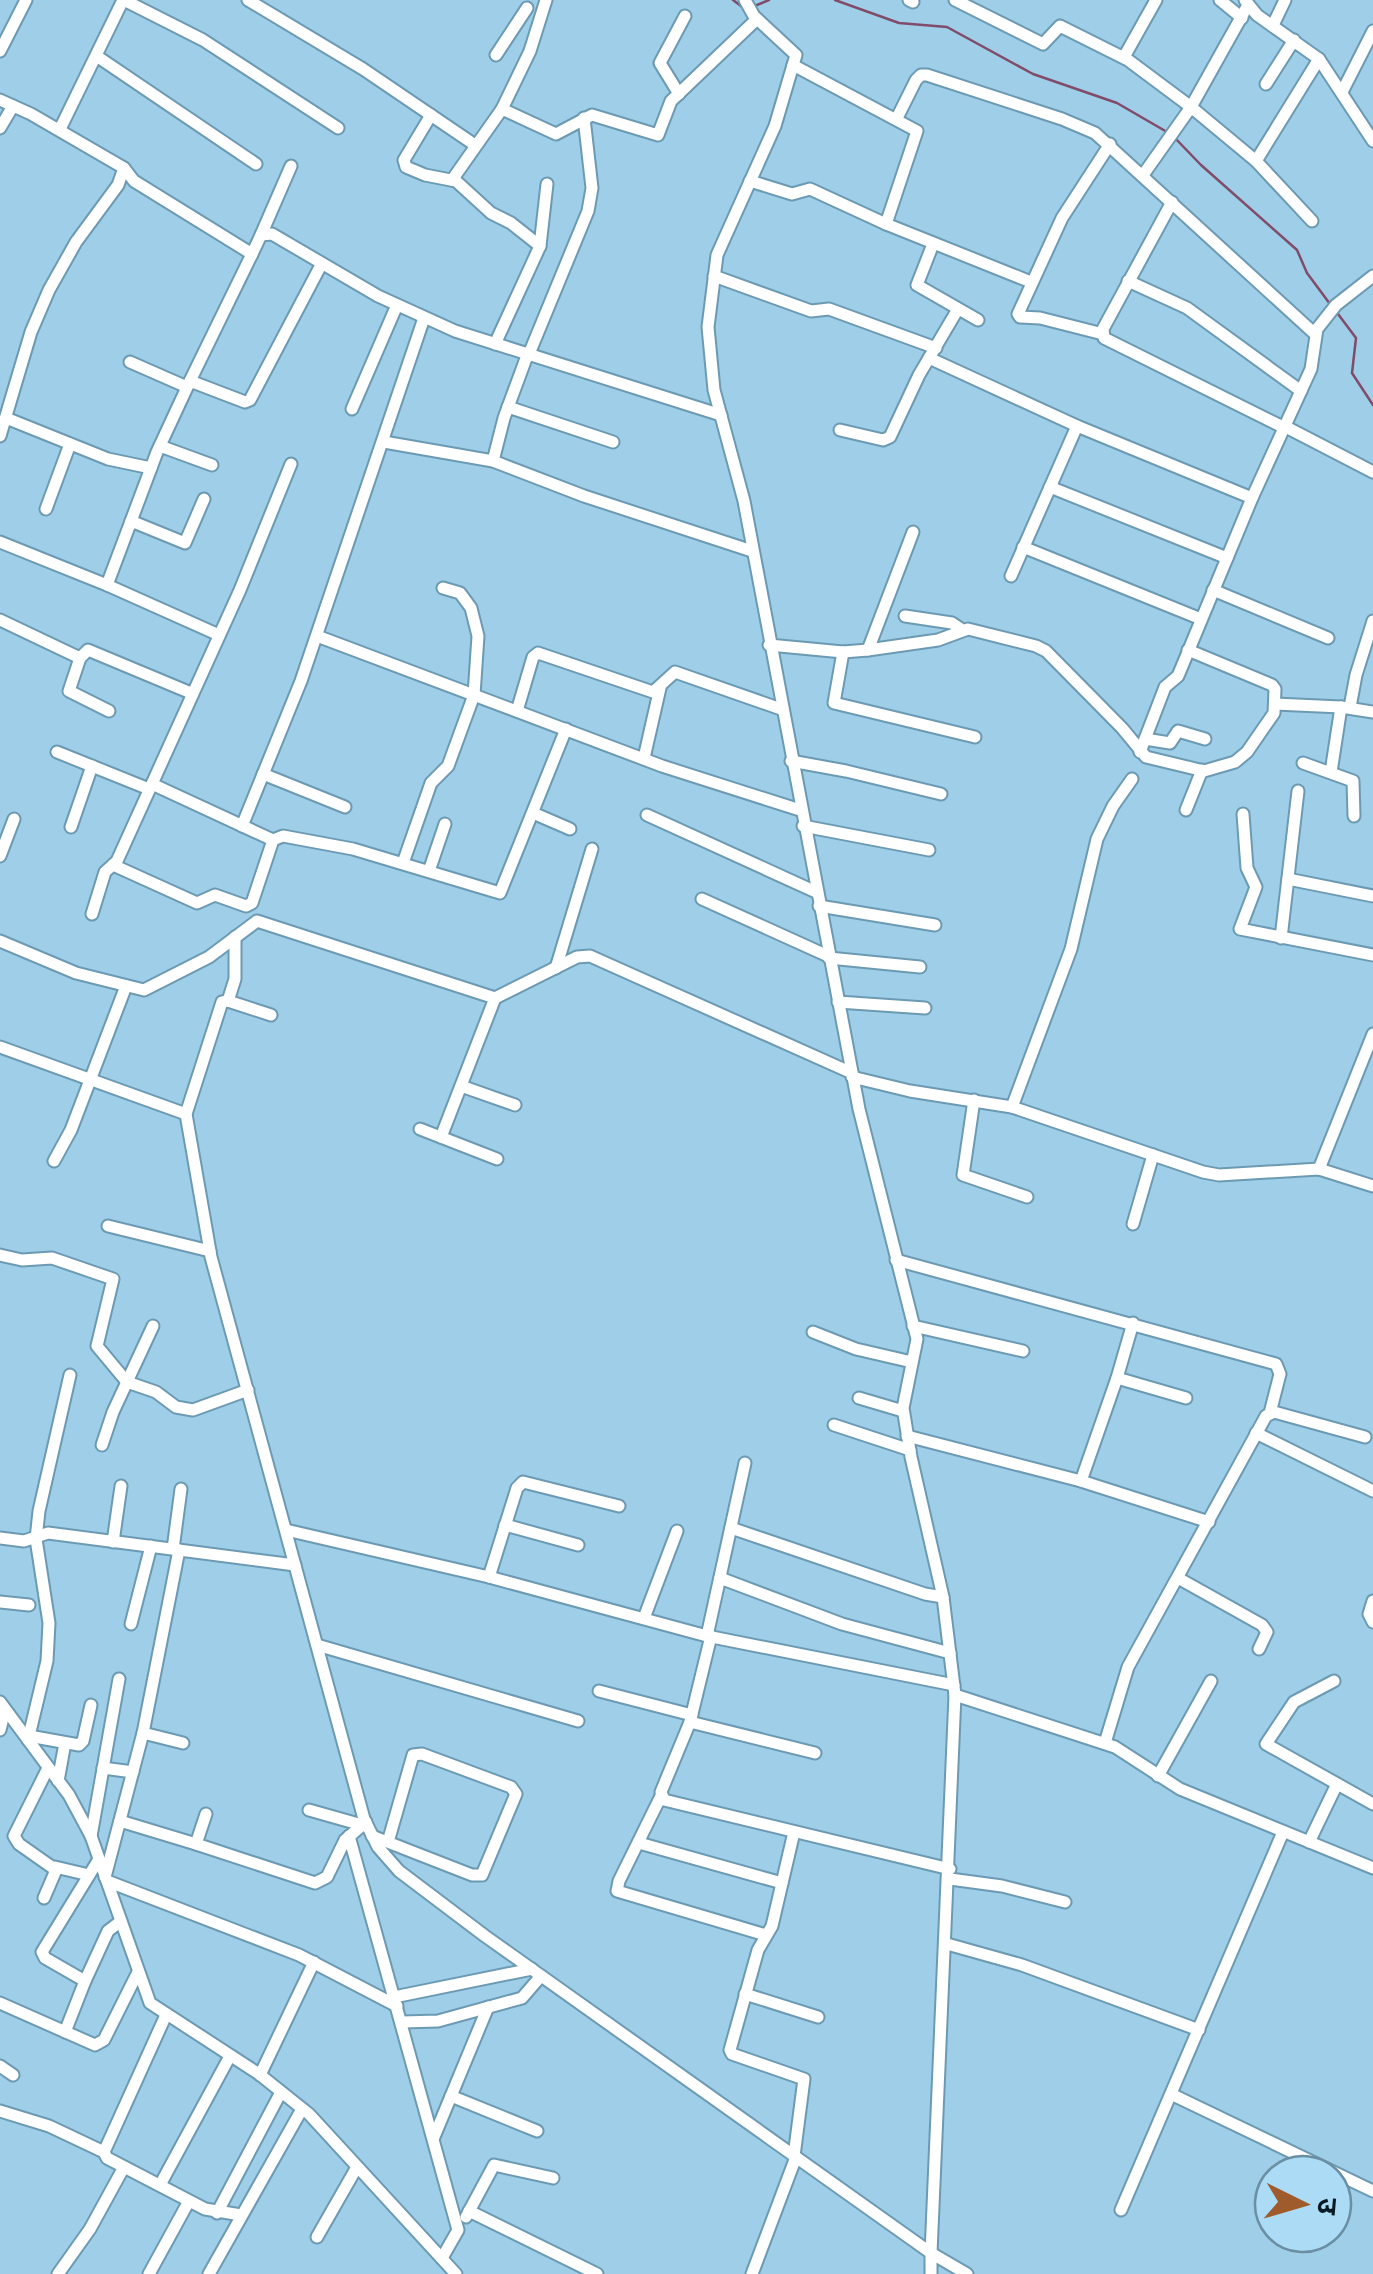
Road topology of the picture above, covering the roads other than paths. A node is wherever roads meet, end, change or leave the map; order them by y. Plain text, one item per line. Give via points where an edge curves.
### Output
1 (26, 0) edge
2 (124, 0) edge
3 (248, 0) edge
4 (514, 0) edge
5 (546, 0) edge
6 (745, 0) edge
7 (955, 0) edge
8 (1156, 0) edge
9 (1220, 0) edge
10 (1285, 0) edge
11 (1247, 3) edge
12 (527, 8) junction
13 (541, 16) junction
14 (686, 16) dead end
15 (756, 18) junction
16 (1242, 18) junction
17 (1272, 25) junction
18 (1373, 32) edge
19 (1294, 40) junction
20 (0, 51) edge
21 (496, 54) dead end
22 (98, 57) junction
23 (1124, 57) junction
24 (1319, 59) junction
25 (793, 65) junction
26 (1266, 84) dead end
27 (1342, 92) junction
28 (679, 94) junction
29 (0, 100) edge
30 (13, 106) junction
31 (1191, 108) junction
32 (502, 109) junction
33 (431, 116) junction
34 (584, 118) junction
35 (897, 118) junction
36 (0, 128) edge
37 (338, 128) dead end
38 (60, 129) junction
39 (1373, 141) edge
40 (1110, 144) junction
41 (474, 145) junction
42 (1256, 161) junction
43 (256, 164) dead end
44 (291, 166) dead end
45 (124, 168) junction
46 (1143, 175) junction
47 (452, 180) junction
48 (750, 182) junction
49 (548, 184) dead end
50 (1172, 202) junction
51 (1312, 221) dead end
52 (886, 224) junction
53 (262, 235) junction
54 (933, 244) junction
55 (540, 246) junction
56 (252, 254) junction
57 (321, 265) junction
58 (714, 276) junction
59 (1373, 276) edge
60 (1128, 281) junction
61 (1031, 282) junction
62 (398, 306) junction
63 (958, 309) junction
64 (424, 318) junction
65 (978, 320) dead end
66 (1103, 334) junction
67 (1315, 334) junction
68 (495, 344) junction
69 (529, 353) junction
70 (932, 353) junction
71 (130, 362) dead end
72 (189, 384) junction
73 (1302, 391) junction
74 (6, 394) edge
75 (508, 407) junction
76 (352, 409) dead end
77 (721, 415) junction
78 (6, 418) junction
79 (1077, 426) junction
80 (1285, 428) junction
81 (840, 430) dead end
82 (0, 436) edge
83 (384, 442) junction
84 (613, 442) dead end
85 (70, 444) junction
86 (160, 446) junction
87 (493, 461) junction
88 (292, 464) dead end
89 (212, 465) dead end
90 (152, 468) junction
91 (1373, 472) edge
92 (1050, 487) junction
93 (1252, 498) junction
94 (204, 499) dead end
95 (46, 509) dead end
96 (131, 521) junction
97 (913, 532) dead end
98 (0, 542) edge
99 (1023, 547) junction
100 (752, 551) junction
101 (1227, 558) junction
102 (1010, 576) dead end
103 (107, 585) junction
104 (443, 588) dead end
105 (1213, 590) junction
106 (904, 616) dead end
107 (0, 620) edge
108 (1201, 620) junction
109 (1373, 621) edge
110 (961, 629) junction
111 (219, 634) junction
112 (317, 636) junction
113 (1328, 638) dead end
114 (769, 644) junction
115 (868, 650) junction
116 (1188, 650) junction
117 (843, 652) junction
118 (80, 658) junction
119 (660, 688) junction
120 (191, 693) junction
121 (474, 695) junction
122 (1275, 704) junction
123 (1345, 707) junction
124 (781, 709) junction
125 (110, 711) dead end
126 (517, 711) junction
127 (1373, 712) edge
128 (566, 729) junction
129 (975, 737) dead end
130 (1205, 739) dead end
131 (1143, 745) junction
132 (56, 752) dead end
133 (644, 758) junction
134 (791, 762) junction
135 (1302, 763) dead end
136 (92, 766) junction
137 (1202, 770) junction
138 (1331, 772) junction
139 (263, 774) junction
140 (1132, 779) dead end
141 (151, 787) junction
142 (1298, 791) dead end
143 (941, 794) dead end
144 (346, 807) dead end
145 (800, 810) junction
146 (1186, 810) dead end
147 (533, 813) junction
148 (1243, 814) dead end
149 (647, 815) dead end
150 (1354, 816) dead end
151 (14, 818) dead end
152 (445, 824) dead end
153 (242, 826) junction
154 (803, 826) junction
155 (71, 827) dead end
156 (570, 829) dead end
157 (273, 840) junction
158 (592, 849) dead end
159 (929, 850) dead end
160 (0, 856) edge
161 (403, 863) junction
162 (113, 865) junction
163 (429, 870) junction
164 (1288, 879) junction
165 (816, 892) junction
166 (1373, 896) edge
167 (702, 899) dead end
168 (249, 905) junction
169 (819, 906) junction
170 (92, 914) dead end
171 (255, 922) junction
172 (935, 924) dead end
173 (236, 937) junction
174 (1282, 938) junction
175 (0, 940) edge
176 (1373, 955) edge
177 (829, 957) junction
178 (920, 967) dead end
179 (556, 968) junction
180 (126, 986) junction
181 (495, 998) junction
182 (228, 1000) junction
183 (838, 1002) junction
184 (925, 1008) dead end
185 (271, 1015) dead end
186 (1373, 1034) edge
187 (0, 1047) edge
188 (852, 1075) junction
189 (90, 1079) junction
190 (461, 1086) junction
191 (974, 1100) junction
192 (515, 1106) dead end
193 (1012, 1107) junction
194 (186, 1114) junction
195 (420, 1128) dead end
196 (442, 1137) junction
197 (1153, 1155) junction
198 (497, 1160) dead end
199 (54, 1161) dead end
200 (1320, 1168) junction
201 (1373, 1186) edge
202 (1027, 1198) dead end
203 (1133, 1224) dead end
204 (108, 1226) dead end
205 (210, 1251) junction
206 (0, 1255) edge
207 (896, 1260) junction
208 (1132, 1323) junction
209 (153, 1326) dead end
210 (913, 1326) junction
211 (813, 1332) dead end
212 (1023, 1351) dead end
213 (912, 1362) junction
214 (70, 1375) dead end
215 (1117, 1378) junction
216 (126, 1382) junction
217 (248, 1390) junction
218 (859, 1398) dead end
219 (1186, 1398) dead end
220 (904, 1411) junction
221 (1270, 1413) junction
222 (834, 1424) dead end
223 (1256, 1433) junction
224 (908, 1436) junction
225 (1365, 1437) dead end
226 (102, 1444) dead end
227 (910, 1450) junction
228 (745, 1463) dead end
229 (1081, 1481) junction
230 (122, 1486) dead end
231 (180, 1489) dead end
232 (1373, 1490) edge
233 (619, 1506) dead end
234 (1209, 1522) junction
235 (506, 1525) junction
236 (731, 1528) junction
237 (286, 1530) junction
238 (677, 1531) dead end
239 (0, 1538) edge
240 (36, 1538) junction
241 (114, 1542) junction
242 (578, 1545) dead end
243 (152, 1546) junction
244 (176, 1550) junction
245 (295, 1565) junction
246 (489, 1577) junction
247 (720, 1578) junction
248 (1178, 1578) junction
249 (943, 1596) junction
250 (0, 1602) edge
251 (1373, 1602) edge
252 (29, 1605) dead end
253 (644, 1618) junction
254 (1373, 1622) edge
255 (131, 1624) dead end
256 (709, 1636) junction
257 (317, 1645) junction
258 (1259, 1649) dead end
259 (950, 1653) junction
260 (119, 1678) dead end
261 (1211, 1681) dead end
262 (1334, 1681) dead end
263 (955, 1690) junction
264 (599, 1691) dead end
265 (91, 1705) dead end
266 (2, 1706) edge
267 (691, 1718) junction
268 (578, 1721) dead end
269 (0, 1730) edge
270 (143, 1733) junction
271 (28, 1739) junction
272 (183, 1742) dead end
273 (65, 1743) junction
274 (1105, 1743) junction
275 (815, 1752) dead end
276 (48, 1768) junction
277 (103, 1768) junction
278 (133, 1772) junction
279 (1158, 1776) junction
280 (58, 1781) junction
281 (1336, 1784) junction
282 (661, 1796) junction
283 (1373, 1804) edge
284 (309, 1810) dead end
285 (206, 1814) dead end
286 (120, 1821) junction
287 (364, 1823) junction
288 (0, 1824) edge
289 (15, 1831) junction
290 (794, 1832) junction
291 (1283, 1832) junction
292 (92, 1836) junction
293 (349, 1836) junction
294 (372, 1836) junction
295 (388, 1842) junction
296 (1309, 1842) junction
297 (639, 1843) junction
298 (196, 1844) junction
299 (99, 1859) junction
300 (55, 1867) junction
301 (1373, 1868) edge
302 (950, 1874) junction
303 (90, 1875) junction
304 (106, 1879) junction
305 (782, 1884) junction
306 (44, 1898) dead end
307 (1064, 1902) dead end
308 (121, 1921) junction
309 (766, 1935) junction
310 (946, 1944) junction
311 (314, 1962) junction
312 (138, 1972) junction
313 (536, 1973) junction
314 (85, 1982) junction
315 (745, 1994) junction
316 (396, 2001) junction
317 (0, 2003) edge
318 (488, 2007) junction
319 (166, 2015) junction
320 (818, 2018) dead end
321 (402, 2022) junction
322 (1199, 2030) junction
323 (65, 2032) junction
324 (230, 2056) junction
325 (0, 2066) edge
326 (13, 2075) dead end
327 (260, 2075) junction
328 (281, 2092) junction
329 (1173, 2094) junction
330 (452, 2096) junction
331 (302, 2109) junction
332 (0, 2110) edge
333 (538, 2130) dead end
334 (434, 2139) junction
335 (104, 2152) junction
336 (795, 2156) junction
337 (124, 2167) junction
338 (357, 2167) junction
339 (554, 2178) dead end
340 (160, 2185) junction
341 (1373, 2191) edge
342 (189, 2200) junction
343 (1121, 2210) dead end
344 (469, 2211) junction
345 (217, 2213) junction
346 (242, 2216) junction
347 (458, 2230) junction
348 (317, 2237) dead end
349 (931, 2253) junction
350 (442, 2258) junction
351 (58, 2274) edge
352 (149, 2274) edge
353 (209, 2274) edge
354 (456, 2274) edge
355 (597, 2274) edge
356 (752, 2274) edge
357 (930, 2274) edge
358 (967, 2274) edge

1 - 20 street
2 - 22 street
2 - 37 street via 203,40
3 - 33 street
4 - 12 street
5 - 13 street
6 - 15 street
7 - 23 street via 1043,44 1060,26
8 - 23 street
9 - 16 street
10 - 17 street
11 - 16 street
11 - 17 street
12 - 13 street
12 - 21 street
13 - 32 street
14 - 28 street via 660,62
15 - 25 street via 796,55
15 - 28 street
16 - 31 street
17 - 19 street
18 - 27 street
19 - 24 street
19 - 26 street
22 - 38 street
22 - 43 street
23 - 31 street
24 - 27 street
24 - 42 street
25 - 35 street
25 - 48 street
27 - 39 street
28 - 34 street via 668,104 658,135
29 - 30 street
30 - 36 street
30 - 38 street
31 - 42 street
31 - 46 street
32 - 34 street via 556,134
32 - 41 street
33 - 41 street
33 - 47 street via 404,164
34 - 69 street via 588,211
35 - 40 street via 916,80 928,75 1079,125
35 - 52 street via 917,136
38 - 45 street
40 - 46 street
40 - 61 street
41 - 47 street
42 - 51 street
44 - 53 street
45 - 56 street via 134,181
45 - 74 street via 49,290
46 - 50 street
47 - 55 street
48 - 52 street via 792,194 810,189
48 - 58 street
49 - 55 street
50 - 60 street
50 - 67 street
52 - 54 street
53 - 56 street
53 - 57 street via 272,234
54 - 61 street
54 - 63 street via 917,285
55 - 68 street
56 - 72 street
57 - 62 street
57 - 72 street via 250,400
58 - 70 street via 811,311 829,309
58 - 77 street via 708,327
59 - 67 street via 1336,305
60 - 66 street
60 - 73 street via 1180,304
61 - 66 street via 1018,316
62 - 64 street
62 - 76 street
63 - 65 street
63 - 70 street
64 - 68 street
64 - 83 street
66 - 80 street via 1106,342
67 - 73 street
68 - 69 street
69 - 75 street
69 - 77 street
70 - 79 street
70 - 81 street via 890,437
71 - 72 street
72 - 86 street
73 - 80 street
74 - 78 street
75 - 84 street
75 - 87 street
77 - 100 street
78 - 82 street
78 - 85 street
79 - 92 street
79 - 93 street
80 - 91 street
80 - 93 street
83 - 87 street
83 - 112 street
85 - 90 street
85 - 95 street
86 - 89 street
86 - 90 street
87 - 100 street
88 - 111 street
90 - 96 street
92 - 99 street
92 - 101 street
93 - 101 street
94 - 96 street via 186,543
96 - 103 street
97 - 115 street
98 - 103 street
99 - 102 street
99 - 108 street
100 - 114 street
101 - 105 street
103 - 111 street
104 - 121 street via 460,593 471,608 478,636
105 - 108 street
105 - 113 street
106 - 110 street
107 - 118 street
108 - 116 street
109 - 123 street
110 - 115 street via 938,640
110 - 131 street via 1041,648
111 - 120 street
112 - 121 street
112 - 139 street
114 - 117 street
114 - 124 street
115 - 117 street
116 - 122 street via 1272,685
116 - 131 street
117 - 129 street via 834,703
118 - 120 street via 92,649
118 - 125 street via 69,691
119 - 124 street via 675,672
119 - 126 street via 648,690 538,653
119 - 133 street
120 - 141 street
121 - 126 street
121 - 161 street via 448,766 431,783
122 - 123 street
122 - 137 street via 1243,756
123 - 127 street
123 - 138 street
124 - 134 street
126 - 128 street
128 - 133 street
128 - 147 street
130 - 131 street via 1178,731 1170,744
131 - 137 street via 1150,759
132 - 136 street
133 - 145 street
134 - 143 street
134 - 145 street
135 - 138 street
136 - 141 street
136 - 155 street
137 - 146 street
138 - 150 street via 1352,780
139 - 144 street
139 - 153 street
140 - 193 street via 1098,839 1066,964
141 - 153 street
141 - 162 street
142 - 164 street
145 - 154 street
147 - 156 street
147 - 163 street via 500,892
148 - 174 street via 1247,868 1256,888 1240,929
149 - 165 street
151 - 160 street
152 - 163 street
153 - 157 street
154 - 159 street
154 - 165 street
157 - 161 street via 353,848
157 - 168 street
158 - 179 street
161 - 163 street
162 - 168 street via 198,903 215,895
162 - 170 street
164 - 166 street
164 - 174 street
165 - 169 street
167 - 177 street
168 - 171 street
169 - 172 street
169 - 177 street
171 - 173 street
171 - 181 street
173 - 180 street via 150,989
173 - 182 street
174 - 176 street
175 - 180 street
177 - 178 street
177 - 183 street
179 - 181 street
179 - 188 street via 583,956 598,958
180 - 189 street
181 - 190 street
182 - 185 street
182 - 194 street
183 - 184 street
183 - 188 street
186 - 200 street
187 - 189 street
188 - 191 street
188 - 207 street
189 - 194 street
189 - 199 street
190 - 192 street
190 - 196 street
191 - 193 street
191 - 202 street via 963,1175
193 - 197 street
194 - 205 street
195 - 196 street
196 - 198 street
197 - 200 street via 1219,1175
197 - 203 street
200 - 201 street
204 - 205 street
205 - 217 street
206 - 216 street via 52,1258 112,1279 97,1346
207 - 208 street
207 - 210 street
208 - 215 street
208 - 221 street via 1276,1364 1280,1374
209 - 216 street
210 - 212 street
210 - 213 street
211 - 213 street
213 - 220 street
214 - 240 street
215 - 219 street
215 - 229 street
216 - 217 street via 188,1410
216 - 226 street
217 - 237 street
218 - 220 street
220 - 224 street
221 - 223 street
221 - 225 street
222 - 227 street
223 - 232 street
223 - 234 street
224 - 227 street
224 - 229 street
227 - 249 street
228 - 236 street
229 - 234 street
230 - 241 street
231 - 244 street
233 - 235 street via 523,1482
234 - 248 street
235 - 242 street
235 - 246 street
236 - 247 street
236 - 249 street
237 - 245 street
237 - 246 street
238 - 253 street
239 - 240 street
240 - 241 street via 48,1533
240 - 271 street via 49,1623
241 - 243 street
243 - 244 street
243 - 255 street
244 - 245 street
244 - 270 street
245 - 257 street
246 - 253 street
247 - 256 street
247 - 259 street via 842,1624
248 - 258 street via 1262,1625 1267,1632
248 - 274 street via 1128,1667
249 - 259 street
250 - 252 street
251 - 254 street
253 - 256 street
256 - 263 street
256 - 267 street
257 - 268 street
257 - 287 street
259 - 263 street
260 - 277 street
261 - 279 street
262 - 281 street via 1294,1702 1266,1741
263 - 274 street
263 - 302 street
264 - 267 street
265 - 273 street via 81,1744
266 - 269 street
266 - 271 street
267 - 275 street
267 - 282 street
270 - 272 street
270 - 278 street
271 - 273 street
271 - 276 street
273 - 280 street
274 - 279 street
276 - 280 street
276 - 289 street
277 - 278 street
277 - 292 street
278 - 286 street
279 - 291 street
280 - 292 street
281 - 283 street
281 - 296 street
282 - 290 street
282 - 297 street
284 - 287 street
285 - 298 street
286 - 298 street
286 - 304 street
287 - 293 street
287 - 294 street
288 - 289 street
289 - 300 street via 18,1844
290 - 302 street
290 - 305 street
291 - 296 street
291 - 322 street
292 - 299 street
293 - 298 street via 326,1877 315,1883
293 - 316 street
294 - 295 street
294 - 313 street via 399,1871
295 - 295 street via 414,1755 512,1787 516,1794 482,1875
296 - 301 street
297 - 305 street
297 - 309 street via 619,1881 620,1893
299 - 303 street
299 - 304 street
300 - 303 street
300 - 306 street
302 - 307 street
302 - 310 street
303 - 314 street via 42,1952
304 - 308 street
304 - 311 street
305 - 309 street
308 - 312 street
308 - 314 street via 108,1932
309 - 315 street
310 - 322 street
310 - 349 street
311 - 316 street
311 - 327 street
312 - 319 street via 146,1997
312 - 323 street via 100,2043
313 - 316 street
313 - 318 street via 522,1998
313 - 336 street
314 - 323 street
315 - 320 street
315 - 336 street via 730,2052 804,2079
316 - 321 street
317 - 323 street
318 - 321 street
318 - 330 street
319 - 324 street
319 - 335 street
321 - 334 street
322 - 329 street
324 - 327 street
324 - 340 street
325 - 326 street
327 - 328 street
328 - 331 street
328 - 345 street
329 - 341 street
329 - 343 street
330 - 333 street
330 - 334 street
331 - 338 street
331 - 346 street
332 - 335 street
334 - 347 street
335 - 337 street
336 - 349 street
336 - 356 street
337 - 340 street
337 - 351 street
338 - 348 street
338 - 350 street
339 - 344 street via 494,2165
340 - 342 street
342 - 345 street
342 - 352 street
344 - 347 street
344 - 355 street
345 - 346 street
346 - 353 street
347 - 350 street
349 - 357 street
349 - 358 street
350 - 354 street

